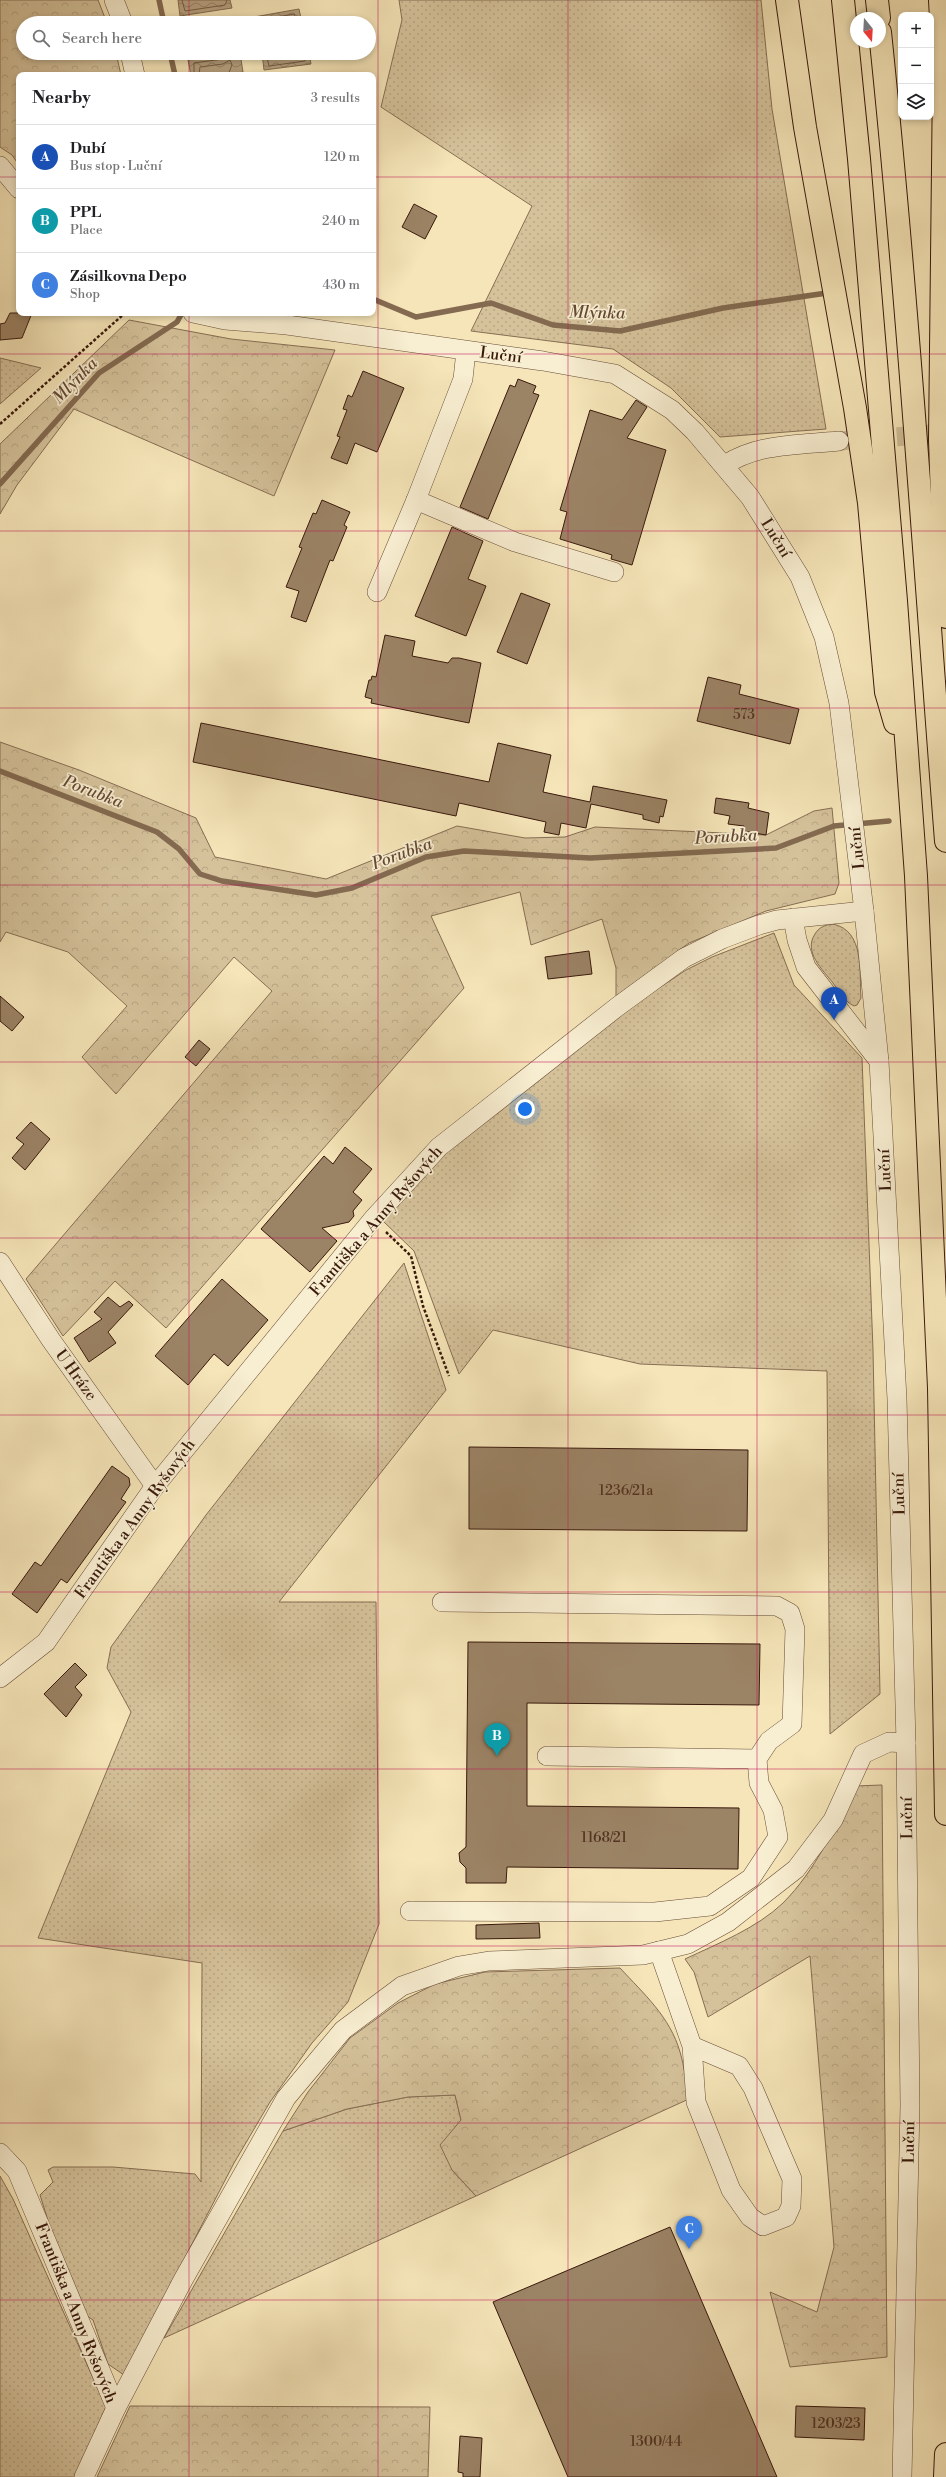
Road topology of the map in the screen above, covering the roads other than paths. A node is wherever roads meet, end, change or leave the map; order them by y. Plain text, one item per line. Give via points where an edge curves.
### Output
1 (114, 0) edge
2 (786, 0) edge
3 (843, 0) edge
4 (877, 0) edge
5 (940, 0) edge
6 (878, 12) edge
7 (120, 16) edge
8 (882, 48) edge
9 (132, 60) edge
10 (134, 72) edge
11 (0, 166) edge
12 (16, 185) edge
13 (207, 316) edge
14 (466, 351) junction
15 (839, 441) tunnel mouth
16 (725, 465) junction
17 (416, 500) junction
18 (614, 572) dead end
19 (377, 592) dead end
20 (946, 617) edge
21 (946, 622) edge
22 (940, 758) junction
23 (906, 761) junction
24 (946, 841) edge
25 (864, 911) junction
26 (793, 918) junction
27 (879, 1061) junction
28 (0, 1262) edge
29 (156, 1486) junction
30 (442, 1602) dead end
31 (0, 1678) edge
32 (906, 1743) junction
33 (547, 1756) dead end
34 (757, 1759) junction
35 (946, 1814) edge
36 (410, 1911) dead end
37 (659, 1951) junction
38 (692, 2046) junction
39 (0, 2153) edge
40 (116, 2408) junction
41 (946, 2454) edge
42 (84, 2477) edge
43 (902, 2477) edge
44 (945, 2477) edge

1 - 7 street
2 - 23 highway via 869,503 886,692
3 - 23 highway via 861,174 896,601
4 - 6 highway
5 - 20 highway via 944,85 940,440
8 - 22 highway via 893,158
9 - 10 street
11 - 12 street
13 - 14 street, Luční
14 - 16 street, Luční via 615,374 672,410
14 - 17 street via 463,379
15 - 16 street via 760,449
16 - 25 street, Luční via 750,497 800,577 824,638 839,703
17 - 18 street via 515,542
17 - 19 street
21 - 22 highway
22 - 24 highway
23 - 35 highway via 916,876 939,1388
25 - 26 street, Františka a Anny Ryšových
25 - 27 street, Luční
26 - 27 street via 806,967
26 - 29 street, Františka a Anny Ryšových via 759,925 722,939 684,958 617,1007 440,1146 373,1219
27 - 32 street, Luční via 897,1400
28 - 29 street, U Hráze
29 - 31 street, Františka a Anny Ryšových via 46,1642
30 - 34 street via 777,1606 790,1613 795,1629 792,1724 769,1741
32 - 37 street via 889,1742 863,1754 833,1820 796,1869 728,1922 688,1944
32 - 43 street, Luční via 910,2105
33 - 34 street
34 - 36 street via 759,1783 773,1810 778,1837 751,1878 710,1906 655,1912
37 - 38 street
37 - 40 street via 643,1955 489,1960 459,1966 402,1986 343,2030 286,2098
38 - 38 street via 739,2066 753,2088 792,2179 791,2206 786,2217 763,2226 750,2217 731,2190 696,2102
39 - 40 street, Františka a Anny Ryšových via 17,2171
40 - 42 street, Františka a Anny Ryšových
41 - 44 highway

